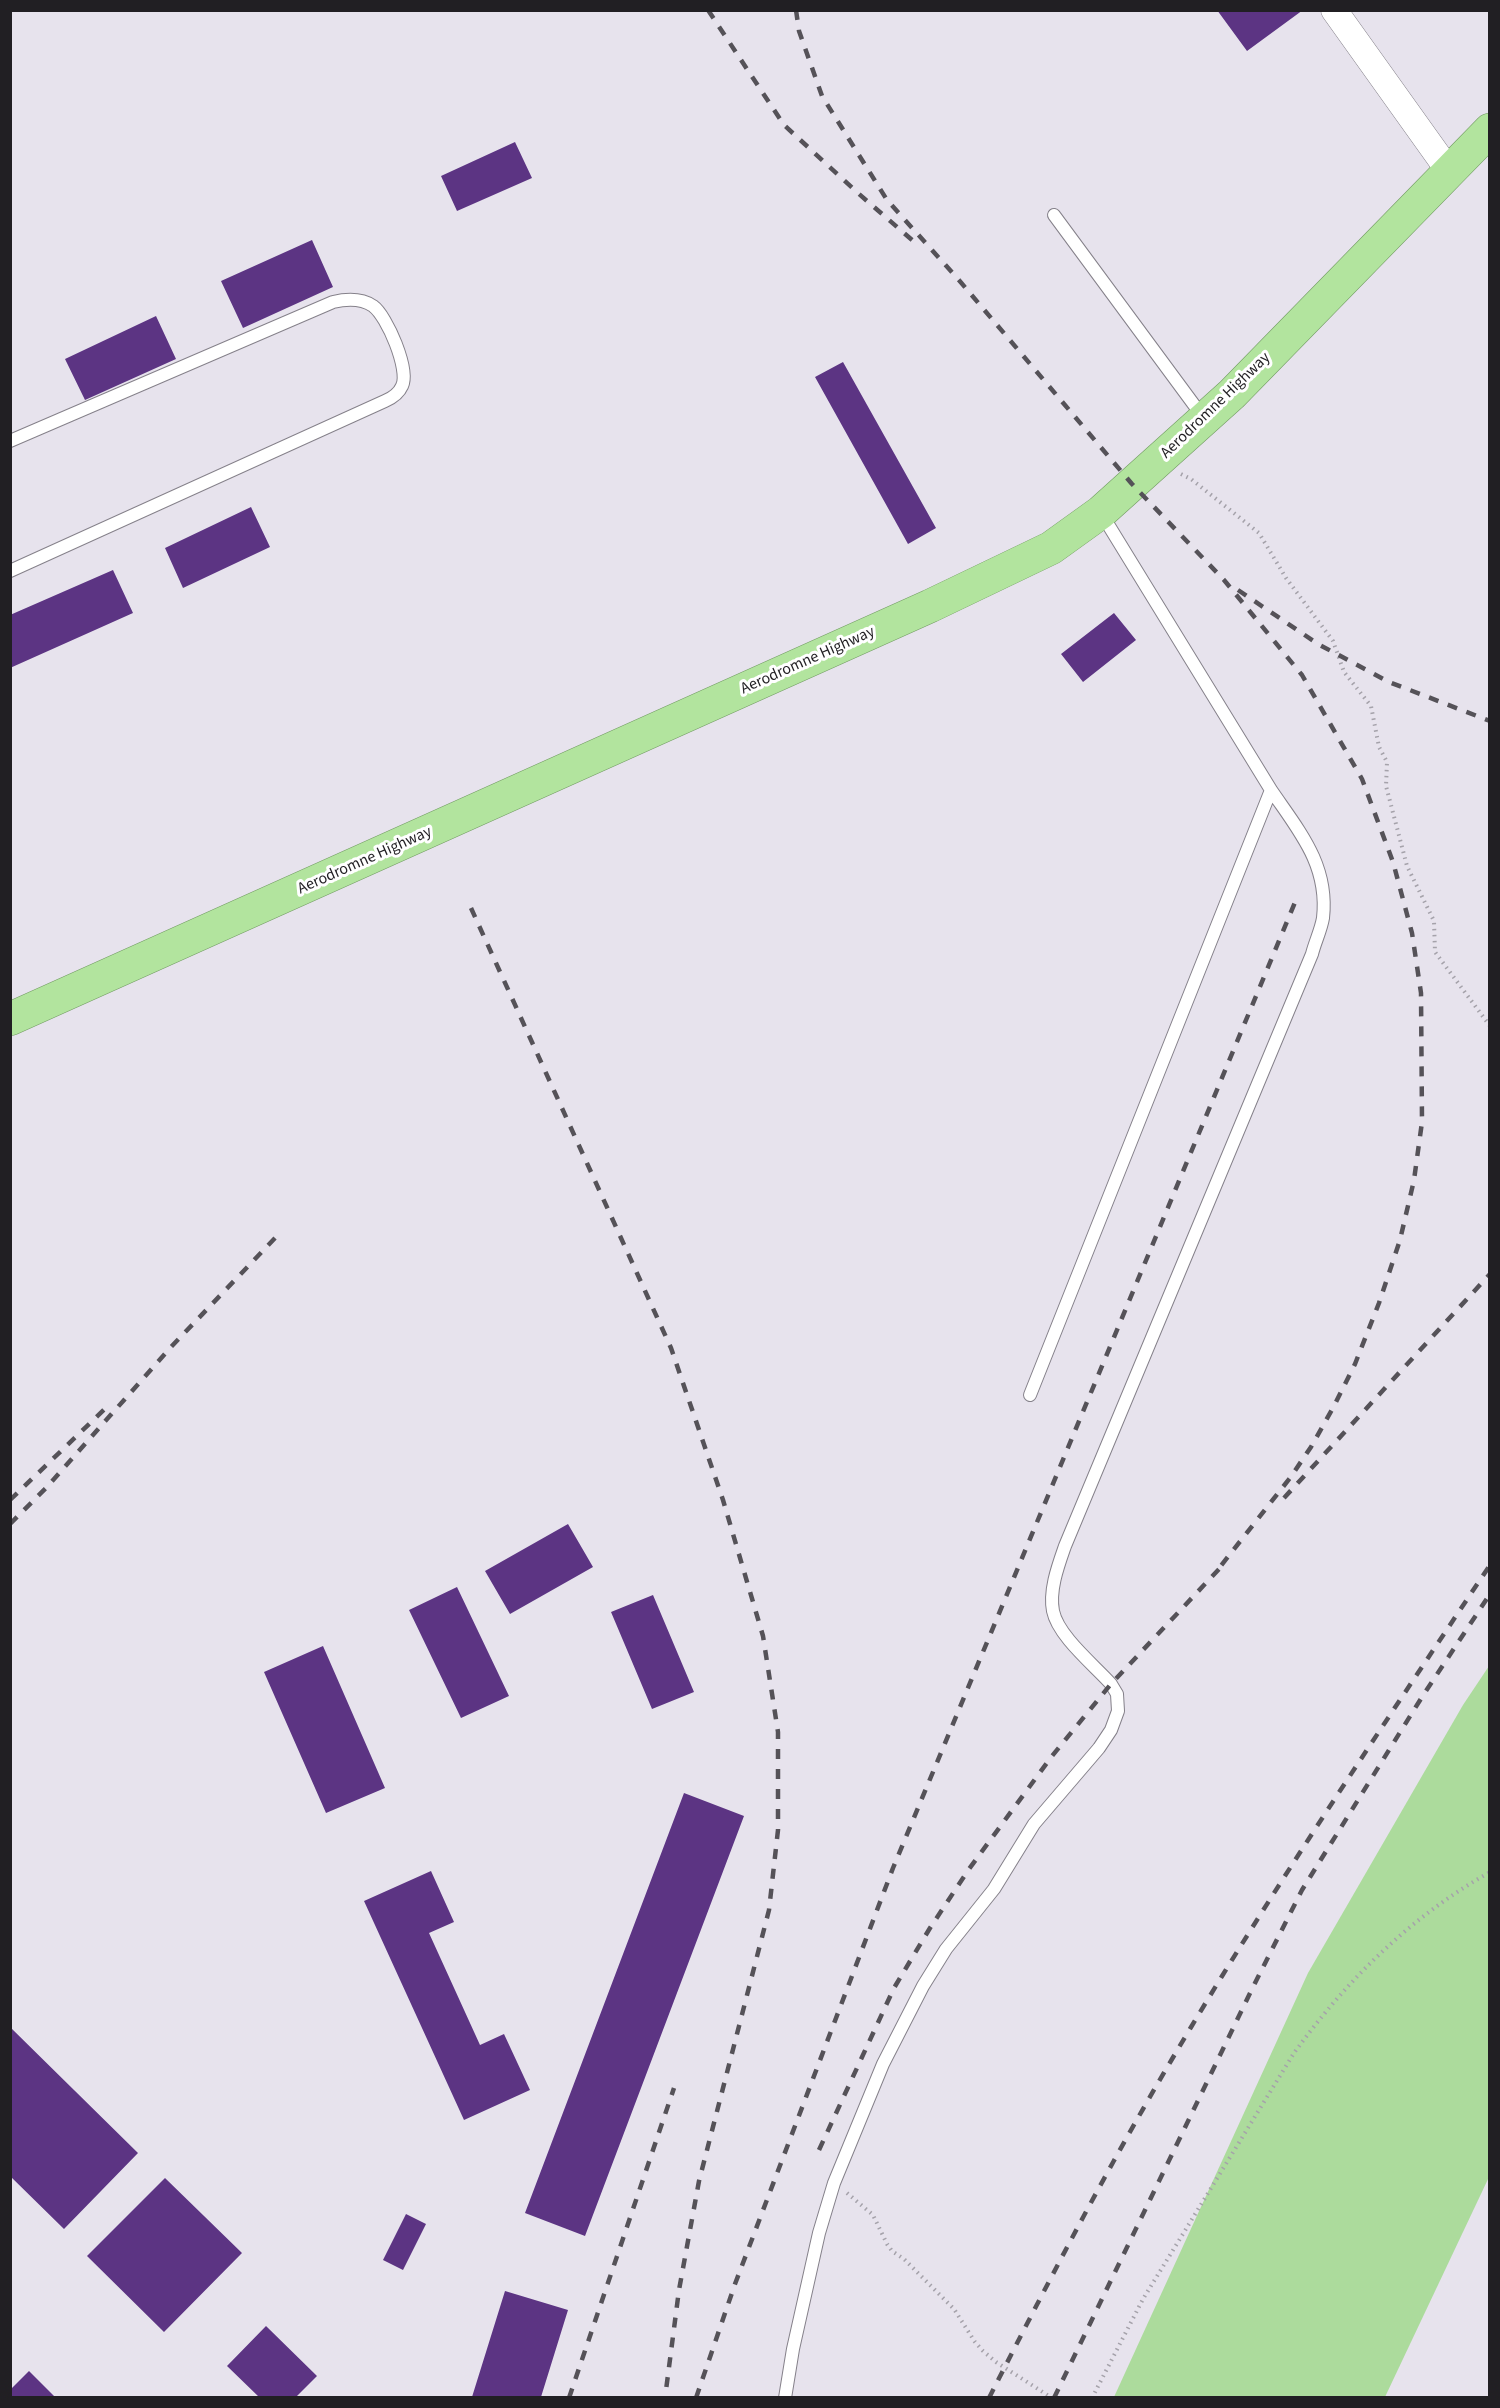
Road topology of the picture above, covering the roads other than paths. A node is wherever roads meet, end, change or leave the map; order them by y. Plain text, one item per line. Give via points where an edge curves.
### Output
1 (1334, 10) edge
2 (1490, 130) edge
3 (1449, 171) junction
4 (1054, 215) dead end
5 (1205, 420) junction
6 (10, 441) edge
7 (1101, 512) junction
8 (10, 571) edge
9 (1271, 790) junction
10 (10, 1019) edge
11 (1030, 1395) dead end
12 (785, 2397) edge

1 - 3 street
2 - 3 highway, Aerodromne Highway
3 - 5 highway, Aerodromne Highway
4 - 5 lane
5 - 7 highway, Aerodromne Highway
6 - 8 lane via 346,299 360,300 383,316 404,367 402,388 385,401
7 - 9 lane
7 - 10 highway, Aerodromne Highway via 1050,548 930,606
9 - 11 lane
9 - 12 lane via 1304,837 1323,879 1323,918 1312,954 1068,1537 1052,1597 1061,1631 1112,1684 1118,1711 1100,1748 1034,1824 994,1889 946,1949 883,2064 834,2183 819,2233

